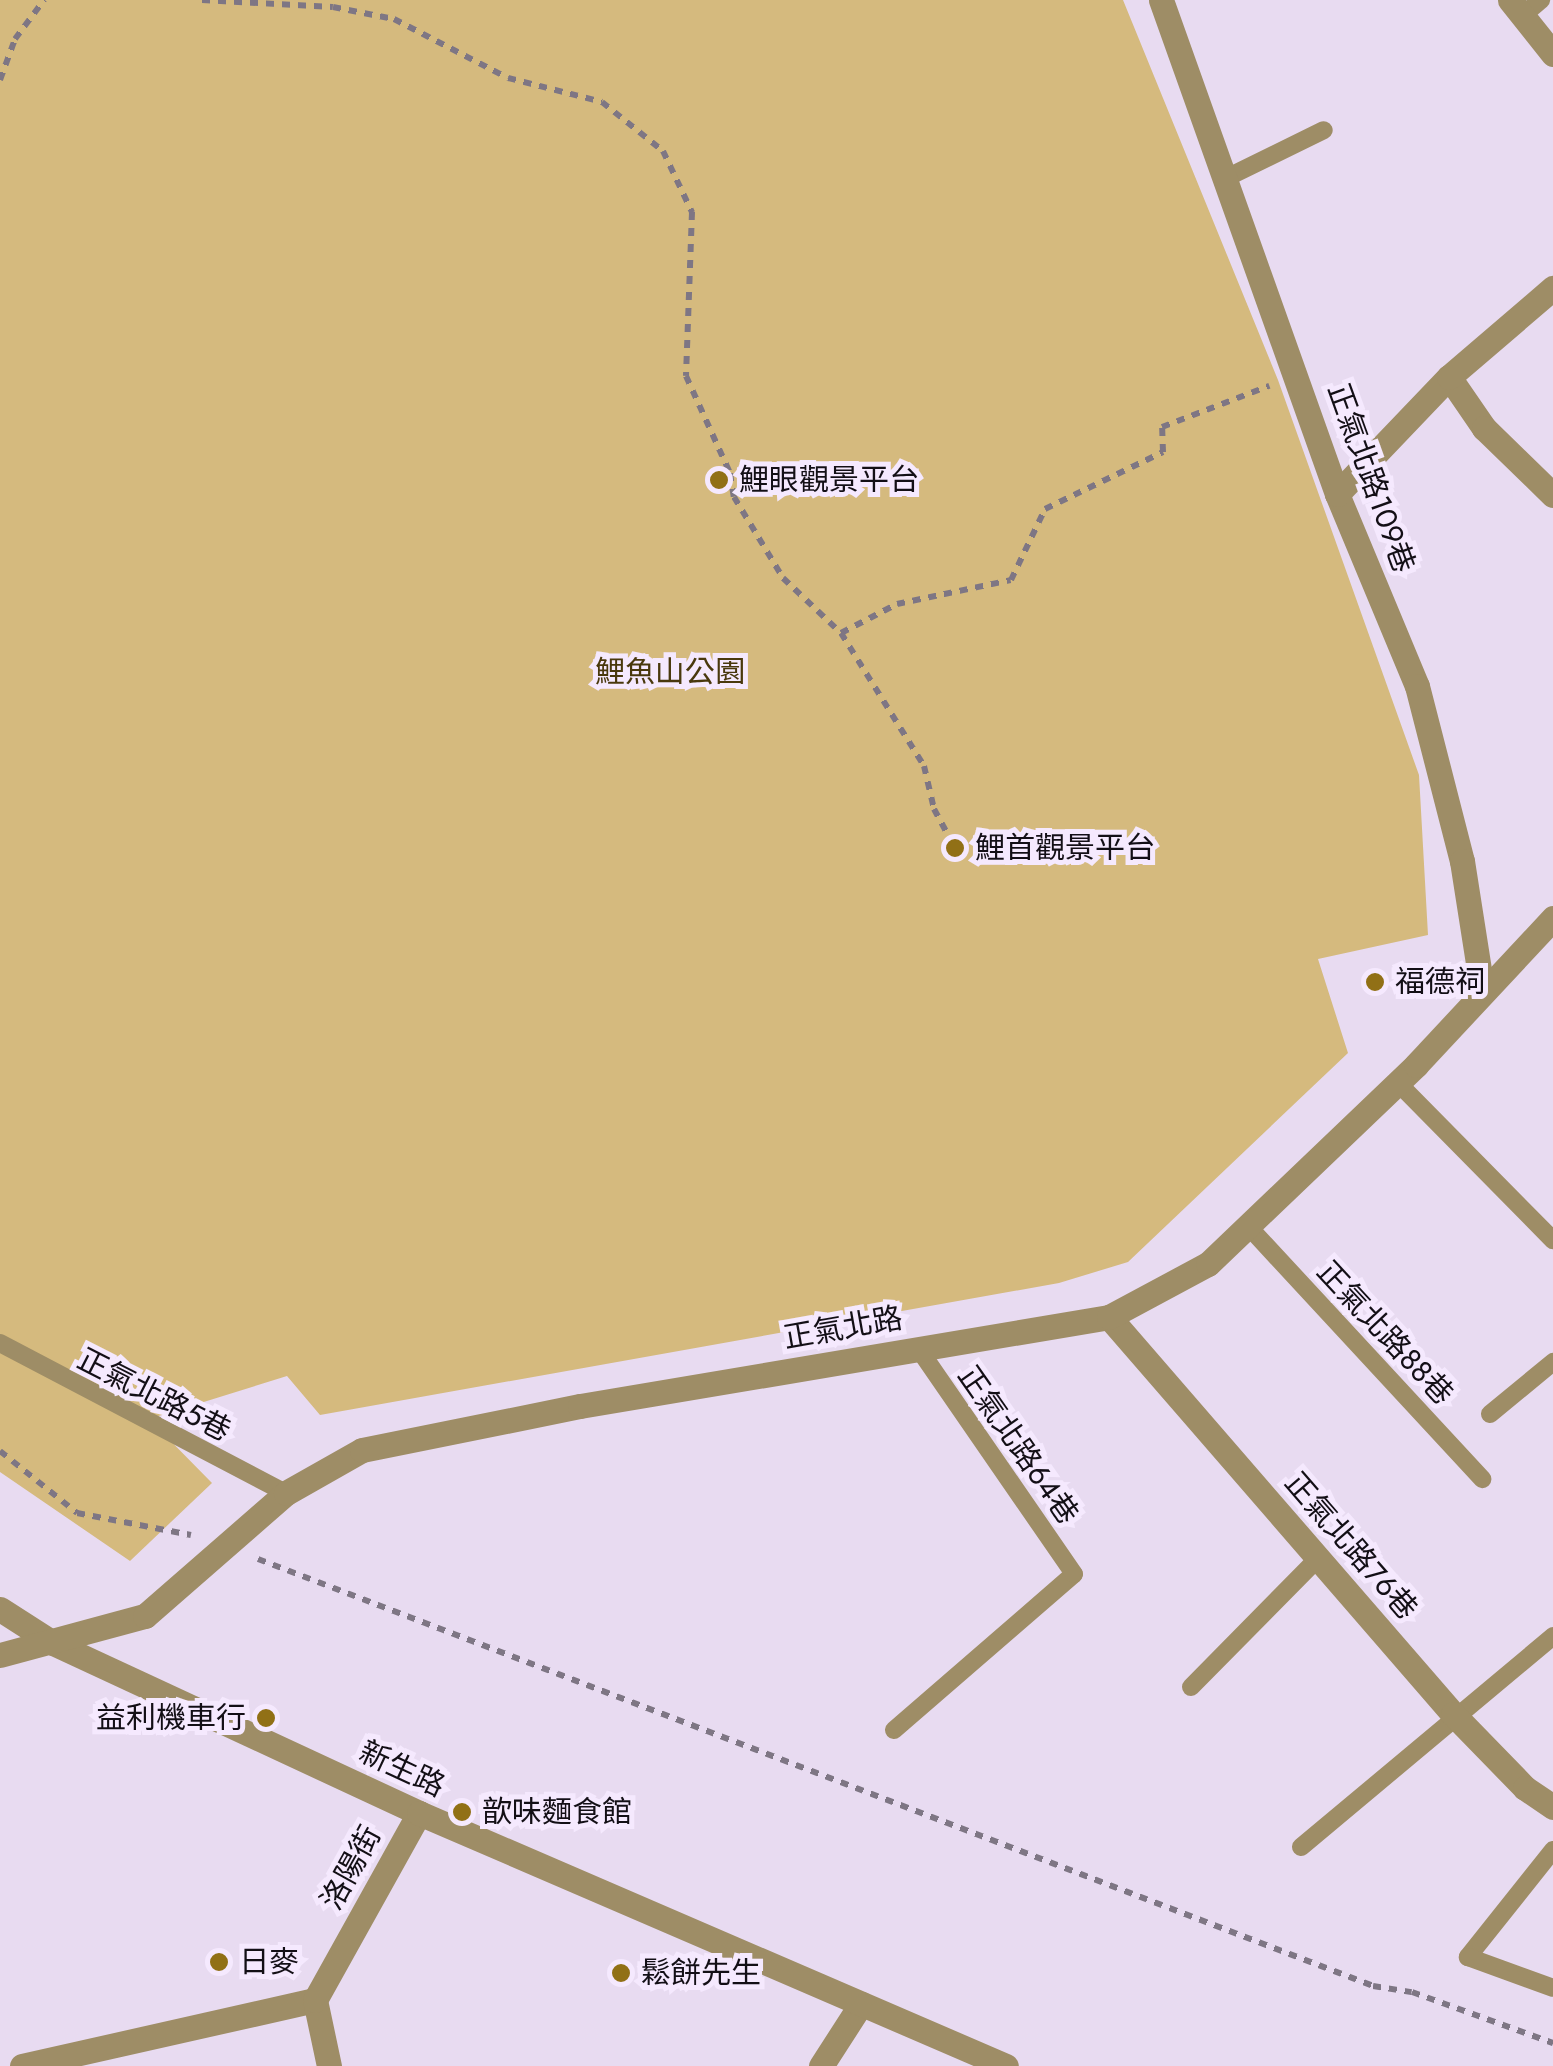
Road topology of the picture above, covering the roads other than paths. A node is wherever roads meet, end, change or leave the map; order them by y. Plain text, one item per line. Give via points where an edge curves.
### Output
1 (1161, 0) edge
2 (1524, 5) edge
3 (1553, 54) edge
4 (1324, 130) dead end
5 (1224, 179) junction
6 (1553, 288) edge
7 (1448, 378) junction
8 (1337, 494) junction
9 (1553, 495) edge
10 (1550, 927) edge
11 (1482, 989) junction
12 (1398, 1082) junction
13 (1248, 1226) junction
14 (1553, 1240) edge
15 (1110, 1317) junction
16 (0, 1343) edge
17 (918, 1348) junction
18 (1553, 1362) edge
19 (1490, 1414) dead end
20 (1482, 1478) dead end
21 (286, 1493) junction
22 (1318, 1558) junction
23 (0, 1609) edge
24 (1553, 1636) edge
25 (53, 1643) junction
26 (0, 1656) edge
27 (1190, 1687) dead end
28 (1453, 1714) junction
29 (894, 1730) dead end
30 (1553, 1807) edge
31 (419, 1812) junction
32 (1301, 1847) dead end
33 (1553, 1850) edge
34 (1553, 1988) edge
35 (315, 2000) junction
36 (861, 2004) junction
37 (92, 2058) edge
38 (22, 2066) edge
39 (329, 2066) edge
40 (821, 2066) edge
41 (1006, 2066) edge

1 - 5 street, 正氣北路109巷
2 - 3 street
4 - 5 lane
5 - 8 street, 正氣北路109巷
6 - 7 street
7 - 8 street
7 - 9 street via 1484,428
8 - 11 street, 正氣北路109巷 via 1418,686 1462,861
10 - 11 street, 正氣北路
11 - 12 street, 正氣北路
12 - 13 street, 正氣北路
12 - 14 lane
13 - 15 street, 正氣北路 via 1208,1264
13 - 20 lane, 正氣北路88巷
15 - 17 street, 正氣北路
15 - 22 street, 正氣北路76巷
16 - 21 lane, 正氣北路5巷
17 - 21 street, 正氣北路 via 362,1450
17 - 29 lane, 正氣北路64巷 via 1074,1574
18 - 19 lane
21 - 25 street, 正氣北路 via 145,1616
22 - 27 lane
22 - 28 street, 正氣北路76巷
23 - 25 street, 新生路
24 - 28 lane
25 - 26 street, 正氣北路
25 - 31 street, 新生路
28 - 30 street, 正氣北路76巷 via 1525,1788
28 - 32 lane
31 - 35 street, 洛陽街
31 - 36 street, 新生路
33 - 34 lane via 1468,1957
35 - 37 street
35 - 39 street
36 - 40 street
36 - 41 street, 新生路
37 - 38 street

